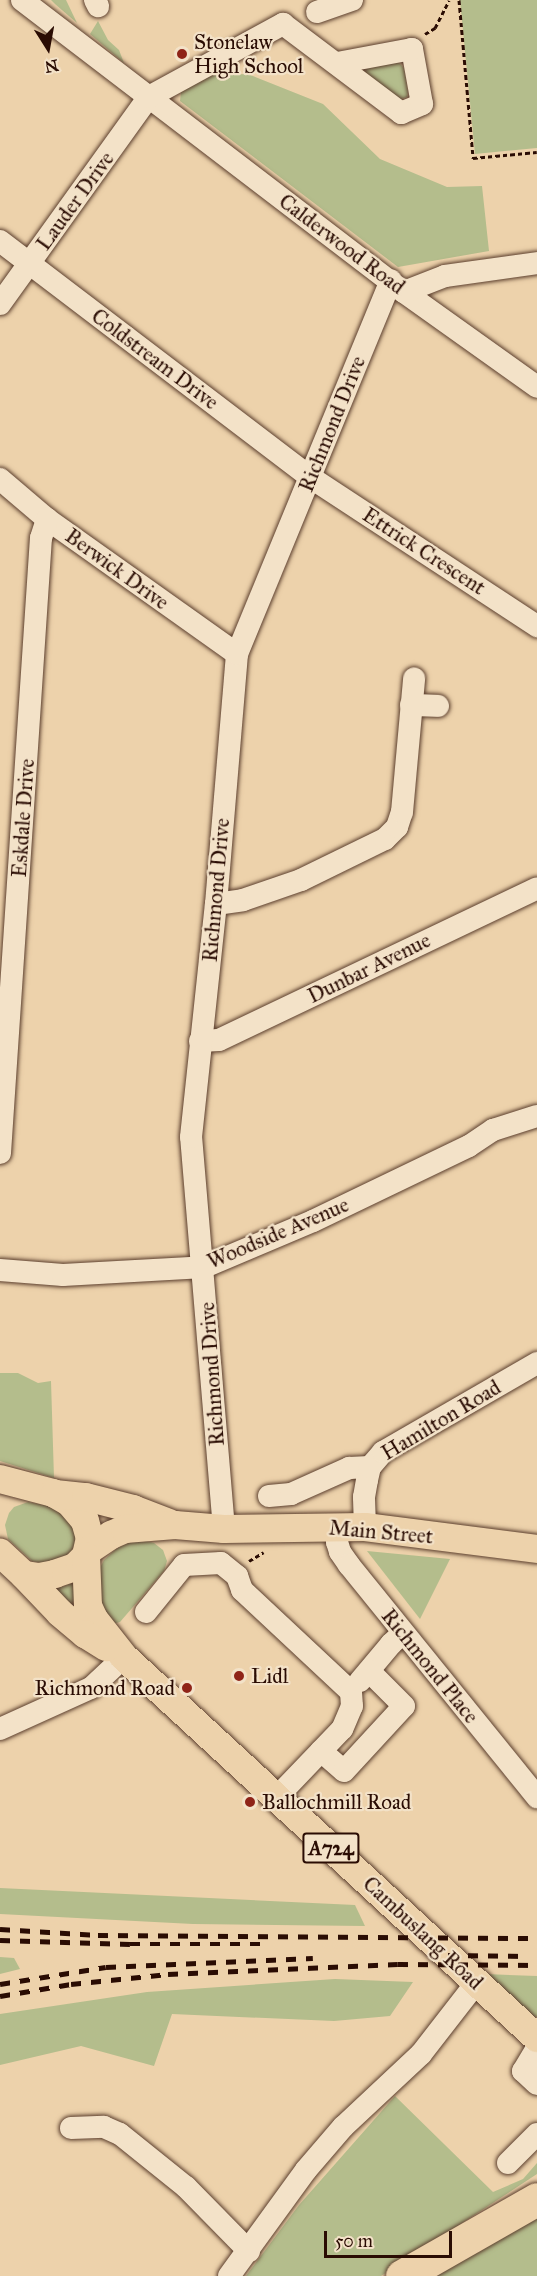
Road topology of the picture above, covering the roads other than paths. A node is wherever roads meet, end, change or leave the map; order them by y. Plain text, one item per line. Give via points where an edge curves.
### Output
1 (21, 0) edge
2 (352, 0) edge
3 (317, 12) dead end
4 (337, 63) junction
5 (149, 97) junction
6 (0, 241) edge
7 (29, 263) junction
8 (537, 263) edge
9 (398, 286) junction
10 (0, 303) edge
11 (537, 387) edge
12 (310, 477) junction
13 (0, 479) edge
14 (47, 519) junction
15 (537, 626) edge
16 (237, 654) junction
17 (414, 679) dead end
18 (411, 705) junction
19 (438, 706) dead end
20 (537, 888) edge
21 (216, 904) junction
22 (200, 1041) junction
23 (536, 1120) edge
24 (0, 1153) edge
25 (204, 1267) junction
26 (0, 1270) edge
27 (537, 1363) edge
28 (370, 1467) junction
29 (0, 1479) edge
30 (42, 1491) junction
31 (269, 1496) dead end
32 (0, 1502) edge
33 (175, 1525) junction
34 (352, 1527) junction
35 (224, 1529) junction
36 (537, 1549) edge
37 (0, 1553) edge
38 (87, 1553) junction
39 (24, 1575) junction
40 (146, 1612) dead end
41 (403, 1633) junction
42 (124, 1657) junction
43 (369, 1671) junction
44 (351, 1692) junction
45 (0, 1730) edge
46 (321, 1751) junction
47 (537, 1797) edge
48 (276, 1798) junction
49 (476, 1983) junction
50 (537, 2038) edge
51 (537, 2048) edge
52 (537, 2084) edge
53 (71, 2128) dead end
54 (537, 2134) edge
55 (508, 2163) dead end
56 (537, 2199) edge
57 (249, 2251) junction
58 (229, 2276) edge
59 (402, 2276) edge

1 - 5 street, Calderwood Road
2 - 3 street
4 - 4 street via 401,112 422,104 412,49
4 - 5 street via 283,24
5 - 7 street, Lauder Drive
5 - 9 street, Calderwood Road
6 - 7 street, Coldstream Drive
7 - 10 street, Lauder Drive
7 - 12 street, Coldstream Drive
8 - 9 street
9 - 11 street, Calderwood Road
9 - 12 street, Richmond Drive
12 - 15 street, Ettrick Crescent
12 - 16 street, Richmond Drive
13 - 14 street, Berwick Drive
14 - 16 street, Berwick Drive
14 - 24 street, Eskdale Drive via 41,538
16 - 21 street, Richmond Drive
17 - 18 street
18 - 19 street
18 - 21 street via 402,812 397,827 385,839 301,880 243,900
20 - 22 street, Dunbar Avenue via 219,1040
21 - 22 street, Richmond Drive
22 - 25 street, Richmond Drive via 191,1137
23 - 25 street, Woodside Avenue via 492,1130 469,1146 313,1221
25 - 26 street, Woodside Avenue via 63,1275
25 - 35 street, Richmond Drive
27 - 28 street, Hamilton Road via 399,1440
28 - 31 street via 349,1468 291,1494
28 - 34 street, Hamilton Road
29 - 30 main road
30 - 32 main road via 12,1492
30 - 33 main road via 133,1509
30 - 38 main road via 70,1503 85,1521 90,1539
33 - 35 main road
33 - 38 main road via 125,1529
34 - 35 main road, Main Street
34 - 36 main road, Main Street
34 - 41 street, Richmond Place via 337,1542 340,1552
37 - 39 main road
38 - 39 main road via 66,1572 39,1577
38 - 42 main road, A724 via 88,1606
39 - 42 main road, A724 via 85,1634
40 - 44 street via 184,1565 221,1563 237,1576 242,1590
41 - 43 street
41 - 47 street, Richmond Place
42 - 45 street via 91,1688
42 - 48 main road, Cambuslang Road / A724
43 - 44 street
43 - 46 street via 404,1706 344,1771
44 - 46 street via 352,1706 342,1729
46 - 48 street
48 - 49 main road, Cambuslang Road / A724
49 - 50 main road, Cambuslang Road / A724
49 - 57 street via 420,2054 343,2127 312,2163
51 - 52 street via 523,2071
53 - 57 street via 104,2127 120,2134 186,2187
54 - 55 street
56 - 59 highway
57 - 58 street

